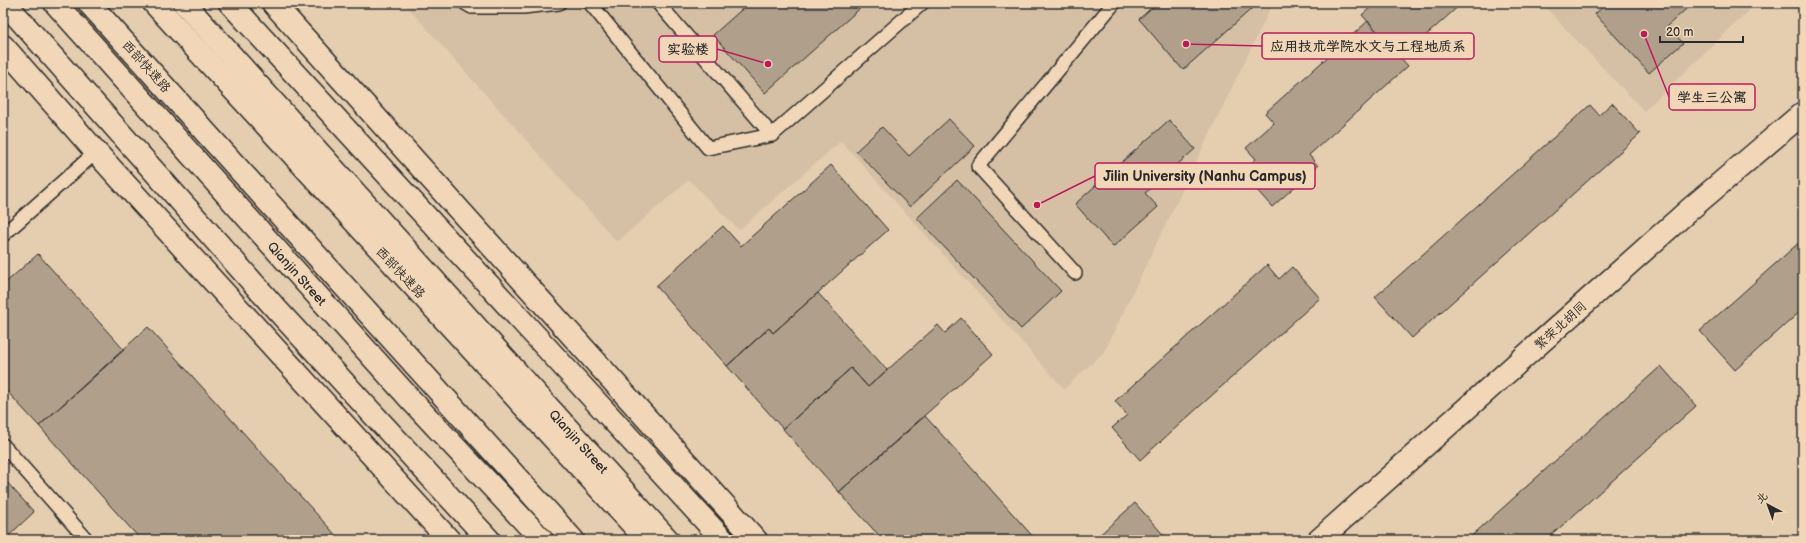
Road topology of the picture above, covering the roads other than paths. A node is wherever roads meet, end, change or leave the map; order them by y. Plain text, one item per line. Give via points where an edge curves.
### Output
1 (56, 3) edge
2 (90, 3) edge
3 (154, 3) edge
4 (184, 3) edge
5 (230, 3) edge
6 (273, 3) edge
7 (465, 3) edge
8 (559, 3) edge
9 (590, 3) edge
10 (658, 3) edge
11 (922, 3) edge
12 (1114, 3) edge
13 (12, 11) edge
14 (3, 46) edge
15 (1803, 113) edge
16 (772, 135) junction
17 (96, 152) junction
18 (3, 235) edge
19 (1075, 273) dead end
20 (3, 445) edge
21 (87, 540) edge
22 (449, 540) edge
23 (489, 540) edge
24 (542, 540) edge
25 (573, 540) edge
26 (647, 540) edge
27 (668, 540) edge
28 (723, 540) edge
29 (756, 540) edge
30 (1319, 540) edge

1 - 24 main road, Qianjin Street via 411,400
2 - 25 main road, 西部快速路
3 - 26 main road, 西部快速路
4 - 27 main road, Qianjin Street
5 - 28 main road
6 - 29 main road
7 - 8 lane via 472,7 522,7
9 - 16 lane via 708,148
10 - 16 lane
11 - 16 lane
12 - 19 lane via 978,166
13 - 23 main road via 278,311
14 - 17 main road
15 - 30 main road, 繁荣北胡同 via 1689,210
17 - 18 lane
17 - 22 main road
20 - 21 lane

